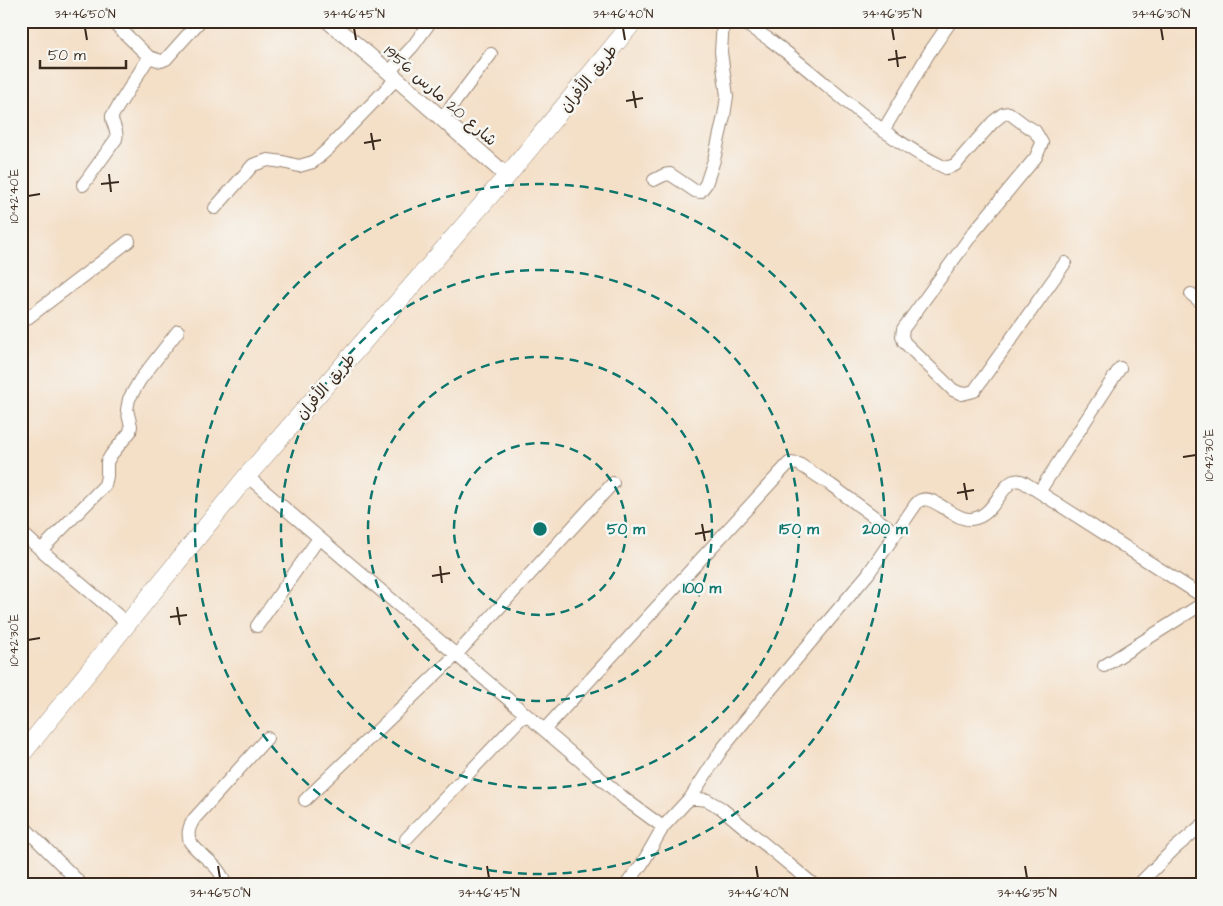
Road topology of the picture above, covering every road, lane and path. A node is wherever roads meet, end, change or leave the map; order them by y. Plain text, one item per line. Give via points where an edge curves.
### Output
1 (112, 21) edge
2 (200, 21) edge
3 (328, 21) edge
4 (431, 21) edge
5 (634, 21) edge
6 (723, 21) edge
7 (741, 21) edge
8 (951, 21) edge
9 (491, 54) dead end
10 (149, 57) junction
11 (392, 75) junction
12 (442, 119) junction
13 (883, 131) junction
14 (507, 176) junction
15 (654, 180) dead end
16 (83, 185) dead end
17 (215, 208) dead end
18 (129, 241) dead end
19 (1065, 263) dead end
20 (1191, 294) dead end
21 (1202, 303) edge
22 (21, 323) edge
23 (178, 331) dead end
24 (1120, 368) dead end
25 (247, 476) junction
26 (613, 483) dead end
27 (1038, 492) junction
28 (21, 532) edge
29 (896, 533) junction
30 (319, 538) junction
31 (41, 550) junction
32 (1202, 596) edge
33 (1202, 604) edge
34 (127, 623) junction
35 (257, 626) dead end
36 (456, 655) junction
37 (1104, 666) dead end
38 (525, 714) junction
39 (544, 730) junction
40 (267, 738) dead end
41 (21, 755) edge
42 (305, 800) dead end
43 (689, 800) junction
44 (21, 824) edge
45 (1202, 825) edge
46 (663, 827) junction
47 (406, 839) dead end
48 (809, 883) edge
49 (82, 885) edge
50 (224, 885) edge
51 (626, 885) edge
52 (1138, 885) edge

1 - 10 street
2 - 10 street via 166,59 161,61
3 - 11 street, شارع 20 مارس 1956
4 - 11 street
5 - 14 main road, طريق الأفران
6 - 15 street via 722,52 727,96 706,184 700,192 670,174
7 - 13 street via 770,40
8 - 13 street
9 - 12 street
10 - 16 street via 112,116 118,135 116,139
11 - 12 street, شارع 20 مارس 1956
11 - 17 street via 313,162 299,166 268,160 253,165
12 - 14 street, شارع 20 مارس 1956
13 - 19 street via 946,168 955,165 1003,114 1009,113 1035,131 1042,143 1036,157 973,233 904,329 904,342 953,390 962,394 974,391
14 - 25 main road, طريق الأفران
18 - 22 street
20 - 21 street
23 - 31 street via 140,380 127,404 130,432 107,462 105,485
24 - 27 street
25 - 30 street
25 - 34 main road, طريق الأفران
26 - 36 street
27 - 29 street via 1026,483 1014,481 1008,484 991,508 970,520 960,518 933,501 920,500
27 - 32 street
28 - 31 street
29 - 39 street via 831,484 798,464 790,463
29 - 43 street via 868,574 722,749
30 - 35 street
30 - 36 street
31 - 34 street
33 - 37 street
34 - 41 main road, طريق الأفران
36 - 38 street
36 - 42 street
38 - 39 street
38 - 47 street
39 - 46 street
40 - 50 street via 194,819 188,830 190,842 215,867
43 - 46 street
43 - 48 street via 707,800 721,808
44 - 49 street
45 - 52 street
46 - 51 street

